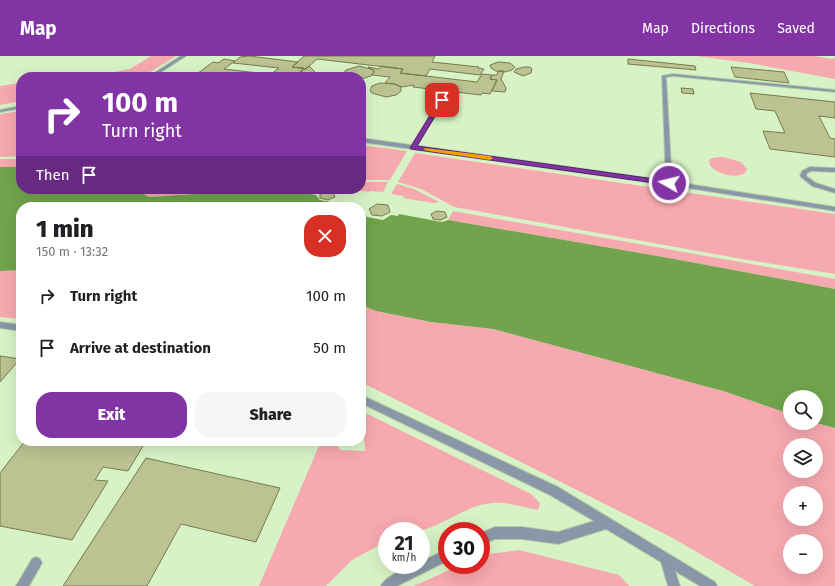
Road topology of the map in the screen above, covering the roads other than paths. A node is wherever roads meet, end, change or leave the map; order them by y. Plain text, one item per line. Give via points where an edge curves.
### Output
1 (184, 56) edge
2 (158, 72) edge
3 (835, 91) edge
4 (442, 100) dead end
5 (16, 108) edge
6 (0, 111) edge
7 (366, 141) edge
8 (414, 148) junction
9 (835, 170) edge
10 (669, 183) junction
11 (835, 192) edge
12 (835, 209) edge
13 (0, 325) edge
14 (16, 327) edge
15 (366, 401) edge
16 (607, 523) junction
17 (490, 535) edge
18 (438, 559) edge
19 (666, 559) junction
20 (36, 563) dead end
21 (22, 586) edge
22 (387, 586) edge
23 (674, 586) edge
24 (712, 586) edge

1 - 2 street
3 - 10 street via 664,76
4 - 8 street
5 - 6 street
7 - 8 street
8 - 10 street
9 - 11 street via 810,169 804,172 803,176 817,186
10 - 12 street
13 - 14 street
15 - 16 street via 554,491
16 - 17 street via 558,538 522,533
16 - 19 street
18 - 22 street
19 - 23 street
19 - 24 street
20 - 21 street

